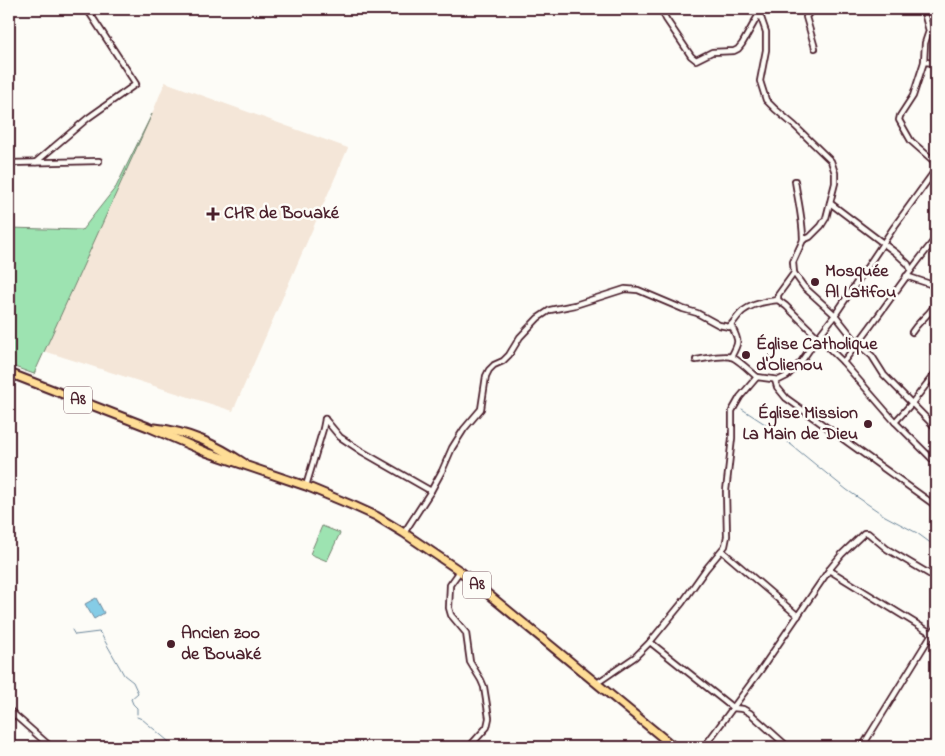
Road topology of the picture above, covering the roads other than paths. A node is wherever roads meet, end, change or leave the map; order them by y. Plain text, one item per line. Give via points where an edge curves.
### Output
1 (87, 9) edge
2 (662, 9) edge
3 (812, 9) edge
4 (923, 9) edge
5 (759, 12) edge
6 (814, 48) dead end
7 (924, 62) junction
8 (936, 63) edge
9 (100, 161) dead end
10 (36, 162) junction
11 (9, 163) edge
12 (936, 163) edge
13 (936, 169) edge
14 (795, 181) dead end
15 (830, 203) junction
16 (936, 238) edge
17 (803, 240) junction
18 (883, 244) junction
19 (911, 270) junction
20 (794, 273) junction
21 (906, 276) junction
22 (935, 286) edge
23 (936, 296) edge
24 (778, 300) junction
25 (936, 301) edge
26 (835, 315) junction
27 (731, 325) junction
28 (912, 332) dead end
29 (818, 337) junction
30 (858, 344) junction
31 (731, 357) junction
32 (696, 360) dead end
33 (843, 362) junction
34 (936, 372) edge
35 (9, 373) edge
36 (757, 377) junction
37 (934, 378) edge
38 (775, 380) junction
39 (912, 402) junction
40 (895, 422) junction
41 (936, 428) edge
42 (936, 463) edge
43 (306, 486) junction
44 (431, 491) junction
45 (936, 506) edge
46 (404, 533) junction
47 (722, 552) junction
48 (830, 570) junction
49 (460, 571) junction
50 (936, 578) edge
51 (798, 616) junction
52 (936, 627) edge
53 (934, 635) edge
54 (650, 642) junction
55 (597, 683) junction
56 (733, 708) junction
57 (9, 710) edge
58 (51, 747) edge
59 (469, 747) edge
60 (674, 747) edge
61 (704, 747) edge
62 (788, 747) edge
63 (862, 747) edge

1 - 10 street via 136,84 88,118
2 - 5 street via 696,60 712,52 738,48
3 - 6 street via 806,17
4 - 7 street via 929,31
5 - 15 street via 766,32 760,81 766,100 831,161 835,184
7 - 8 street
7 - 12 street via 913,96 899,120 911,141
9 - 10 street
10 - 11 street
13 - 18 street
14 - 17 street
15 - 17 street via 821,226
15 - 18 street
16 - 19 street
17 - 20 street via 793,262
18 - 19 street
18 - 26 street
19 - 21 street
20 - 24 street via 778,295
20 - 26 street via 804,287
21 - 22 street
21 - 30 street
22 - 23 street
24 - 27 street via 755,305
24 - 29 street
25 - 28 street via 931,312
26 - 29 street
26 - 30 street
27 - 31 street via 737,345
27 - 44 street via 719,325 638,290 625,289 575,306 550,310 520,337 503,361 489,370 481,409 452,448
29 - 33 street
29 - 38 street via 787,376
30 - 33 street
30 - 39 street
31 - 32 street
31 - 36 street
33 - 40 street
34 - 37 street
35 - 43 main road, A8 via 206,452
36 - 38 street
36 - 47 street via 732,411 726,491 727,536
37 - 39 street
38 - 45 street via 786,398
39 - 40 street
39 - 41 street
40 - 42 street
43 - 44 street via 325,419 340,437 361,452
43 - 46 main road, A8
44 - 46 street
46 - 49 main road, A8
47 - 51 street
47 - 54 street
48 - 50 street via 866,532 887,550
48 - 51 street
48 - 53 street
49 - 55 main road, A8
49 - 59 street via 450,584 449,608 466,634 470,662 484,687 489,718 487,727
51 - 56 street
52 - 53 street
53 - 63 street
54 - 55 street via 635,657
54 - 56 street
55 - 60 main road, A8
56 - 61 street
56 - 62 street via 750,713
57 - 58 street

